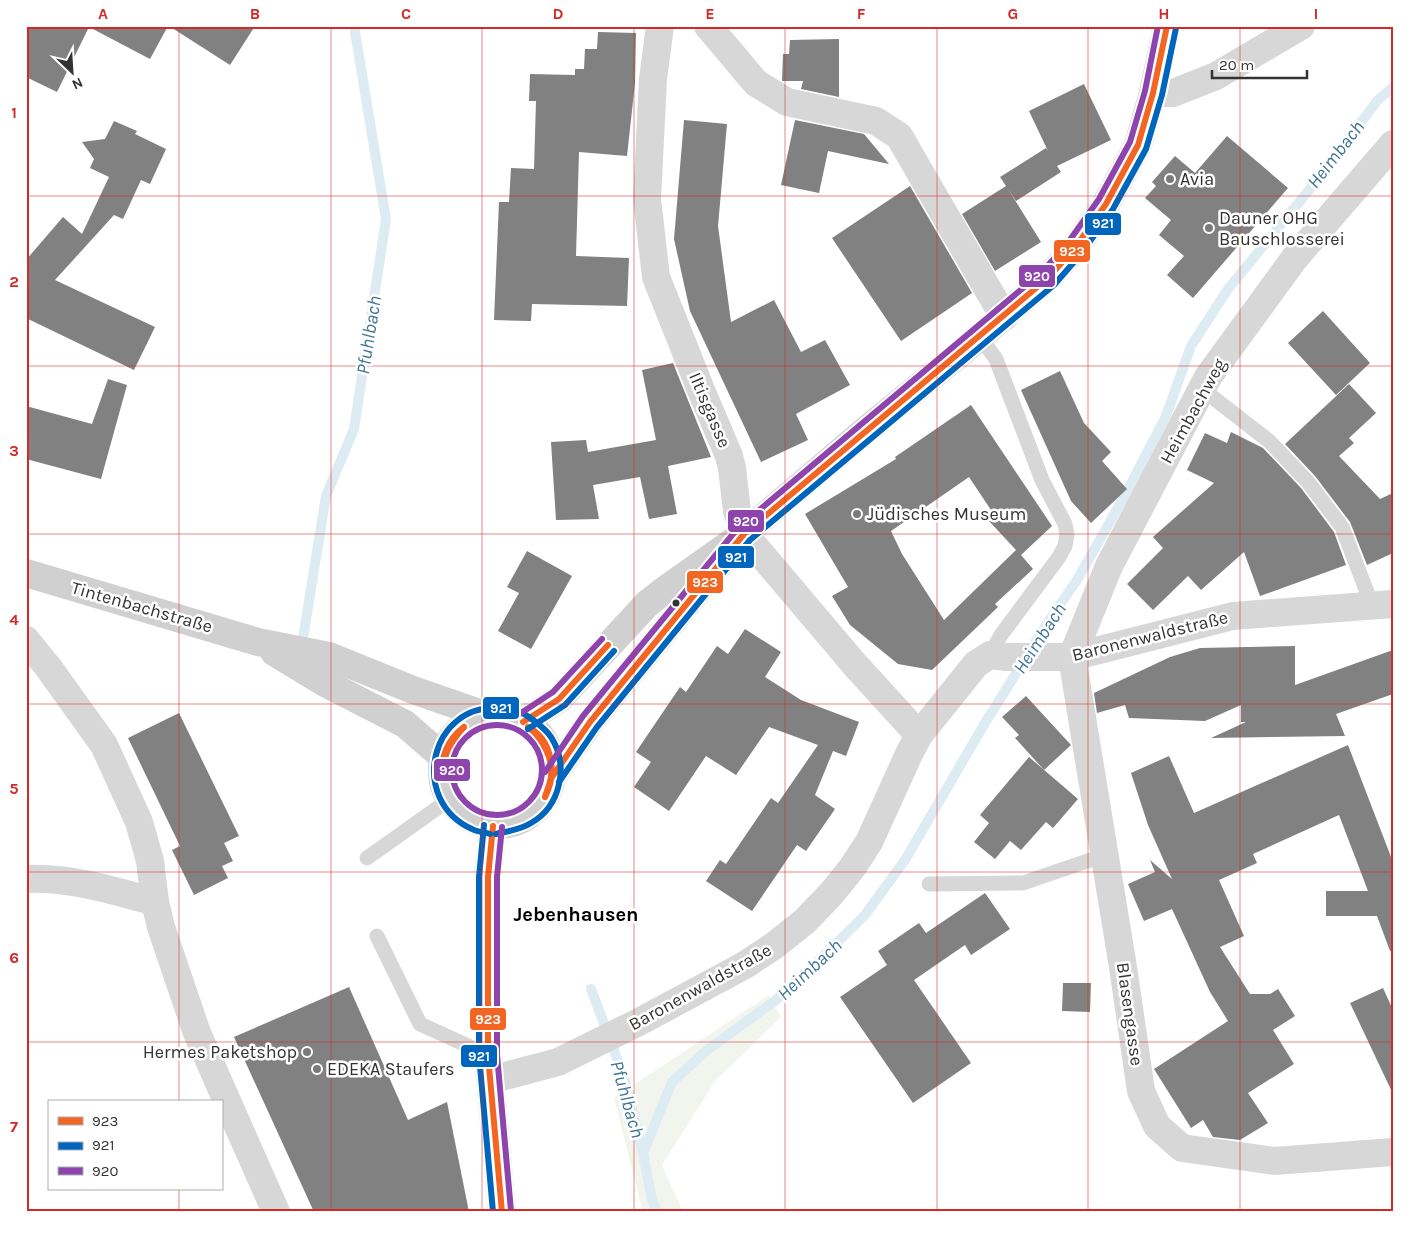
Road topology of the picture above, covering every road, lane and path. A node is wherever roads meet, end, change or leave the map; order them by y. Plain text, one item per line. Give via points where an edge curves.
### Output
1 (660, 26) edge
2 (708, 26) edge
3 (1167, 26) edge
4 (1300, 26) edge
5 (1153, 93) junction
6 (1393, 144) edge
7 (1004, 316) junction
8 (980, 337) junction
9 (1202, 389) junction
10 (744, 534) junction
11 (26, 573) edge
12 (1383, 604) edge
13 (26, 640) edge
14 (258, 642) junction
15 (997, 656) junction
16 (1066, 657) junction
17 (488, 716) junction
18 (523, 722) junction
19 (919, 735) junction
20 (443, 757) junction
21 (552, 777) junction
22 (450, 799) junction
23 (493, 826) junction
24 (1105, 855) junction
25 (367, 858) dead end
26 (26, 879) edge
27 (930, 884) dead end
28 (155, 902) junction
29 (377, 936) dead end
30 (489, 1068) junction
31 (1393, 1152) edge
32 (276, 1212) edge
33 (502, 1212) edge

1 - 10 street, Iltisgasse via 653,79 646,199 656,277 729,456
2 - 7 street via 756,83 787,102 876,121 899,136
3 - 5 main road
4 - 5 street via 1216,76 1173,93
5 - 7 main road via 1138,146 1106,204 1074,249 1048,278
6 - 9 street, Heimbachweg via 1294,259
7 - 8 main road
8 - 10 main road
8 - 15 lane via 996,359 1042,480 1065,524 1067,535 1059,557 1001,635
9 - 12 lane via 1269,441 1308,482 1342,527
9 - 16 street, Heimbachweg via 1109,566
10 - 18 main road via 647,604 559,698
10 - 19 street, Iltisgasse
10 - 21 main road via 590,722
11 - 14 main road, Tintenbachstraße
12 - 16 street, Baronenwaldstraße via 1233,616
13 - 28 street via 104,745 139,822 150,861
14 - 17 main road, Tintenbachstraße via 329,656
14 - 20 main road, Tintenbachstraße via 325,683 405,724
15 - 16 street, Baronenwaldstraße
15 - 19 street, Baronenwaldstraße via 976,664
16 - 24 street, Blasengasse
17 - 18 main road via 506,716
17 - 20 main road via 459,730
18 - 21 main road via 546,745 552,761
19 - 30 street, Baronenwaldstraße via 869,842 852,868 805,920 775,945 745,965 558,1062
20 - 22 main road via 444,786
21 - 23 main road via 538,807 525,818
22 - 23 main road via 468,817
22 - 25 lane
23 - 30 main road via 488,877
24 - 27 lane via 1023,883
24 - 31 street, Blasengasse via 1141,1091 1157,1126 1182,1148 1274,1161
26 - 28 street via 47,878 101,887
28 - 32 street via 197,1033
29 - 30 lane via 420,1024
30 - 33 main road

